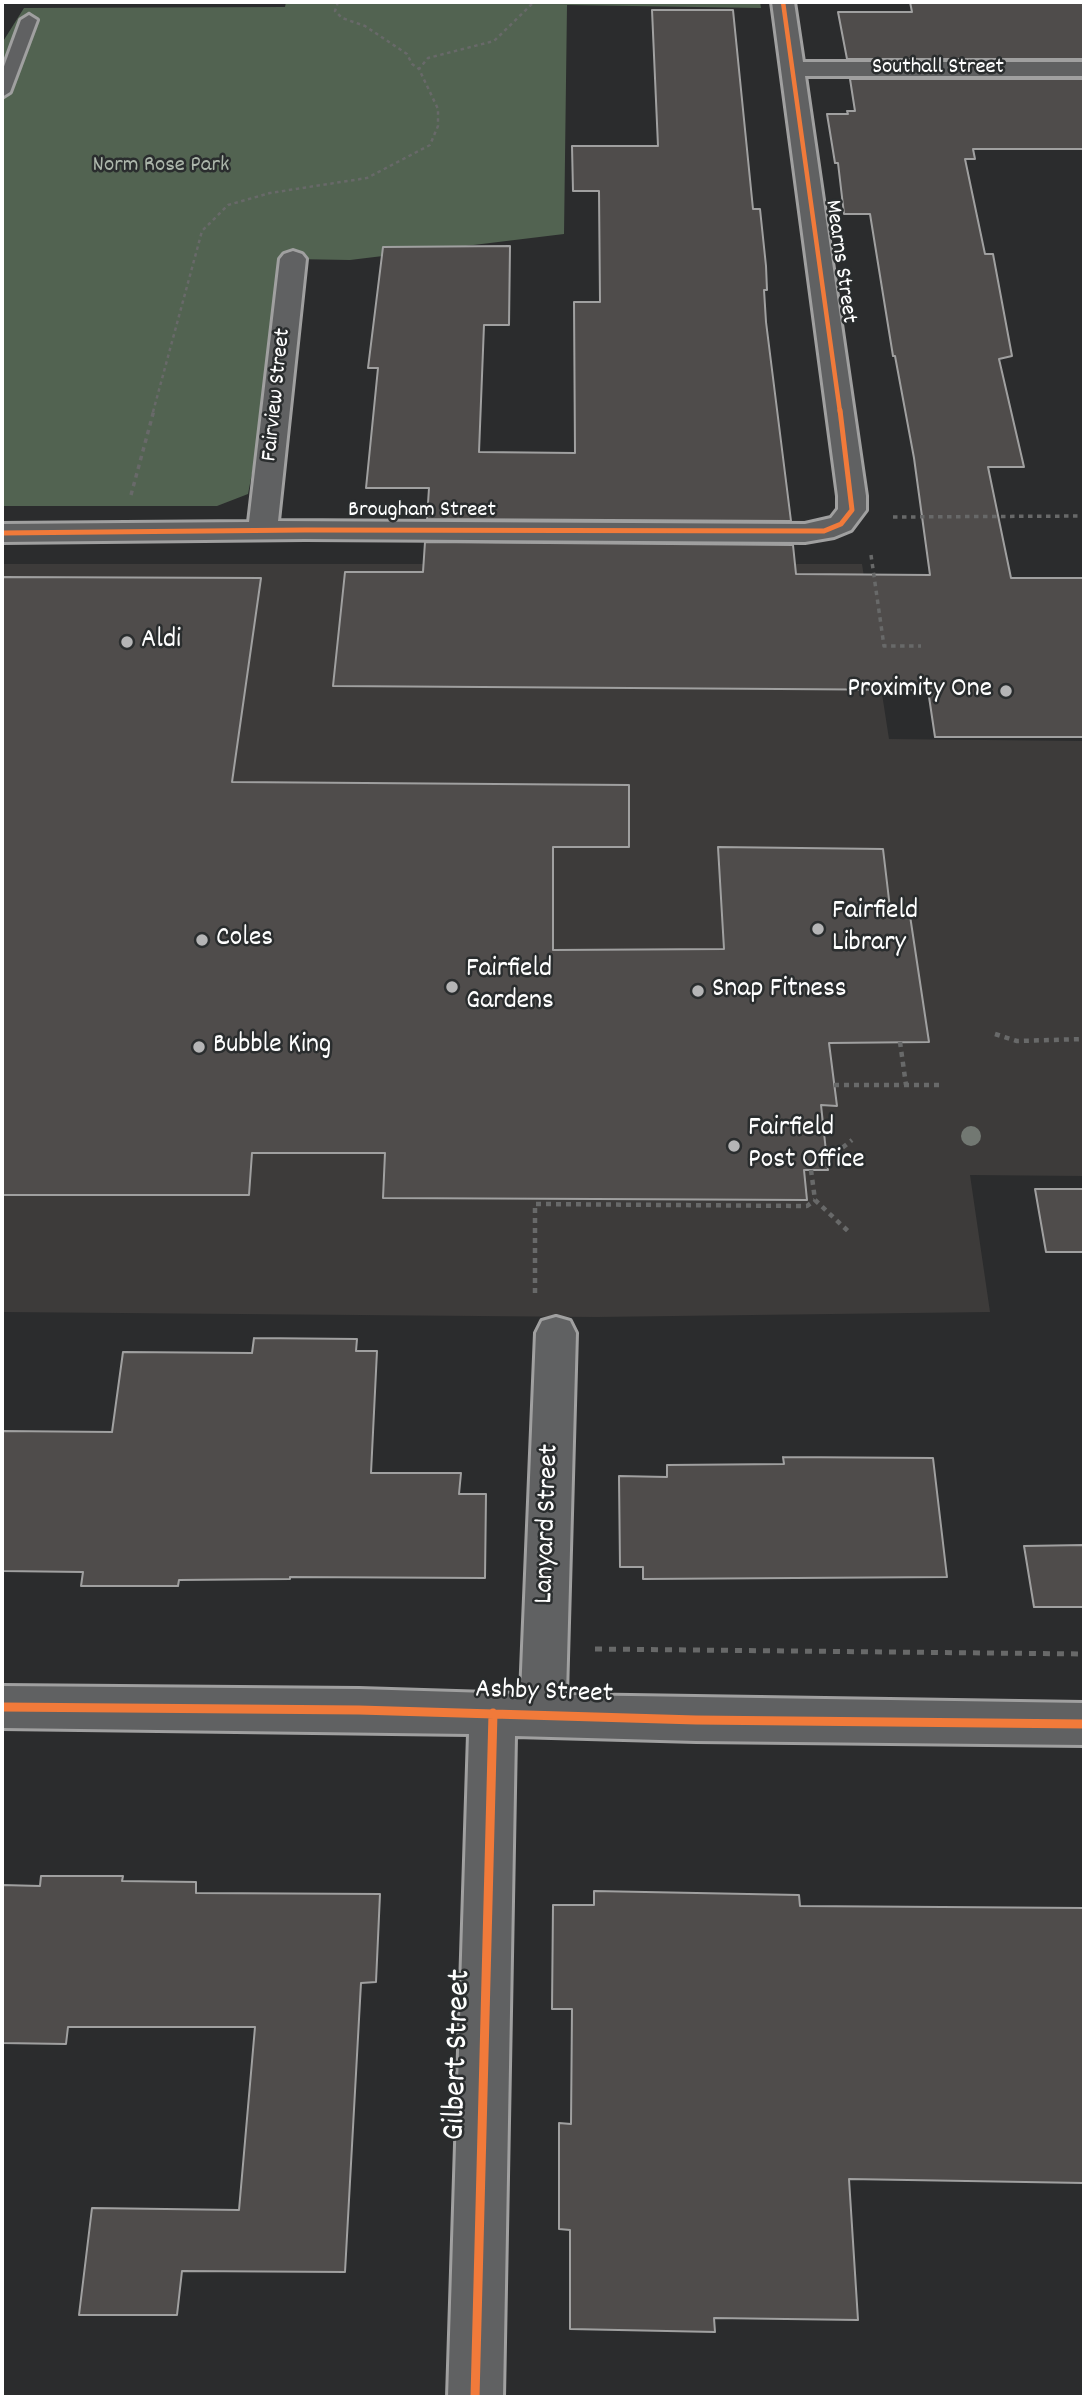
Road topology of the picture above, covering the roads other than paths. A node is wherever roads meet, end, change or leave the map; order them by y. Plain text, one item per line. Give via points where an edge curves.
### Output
1 (783, 2) edge
2 (29, 20) dead end
3 (793, 69) junction
4 (1084, 69) edge
5 (2, 92) edge
6 (293, 259) dead end
7 (841, 524) joint
8 (262, 531) junction
9 (2, 533) edge
10 (556, 1333) dead end
11 (2, 1707) edge
12 (493, 1713) junction
13 (543, 1715) junction
14 (1084, 1724) edge
15 (475, 2397) edge

1 - 3 street, Mearns Street
2 - 5 lane
3 - 4 street, Southall Street
3 - 7 street, Mearns Street via 852,496 852,510
6 - 8 street, Fairview Street
7 - 8 street, Brougham Street via 805,533
8 - 9 street, Brougham Street
10 - 13 street, Lanyard Street
11 - 12 street, Ashby Street
12 - 13 street, Ashby Street
12 - 15 street, Gilbert Street
13 - 14 street, Ashby Street

